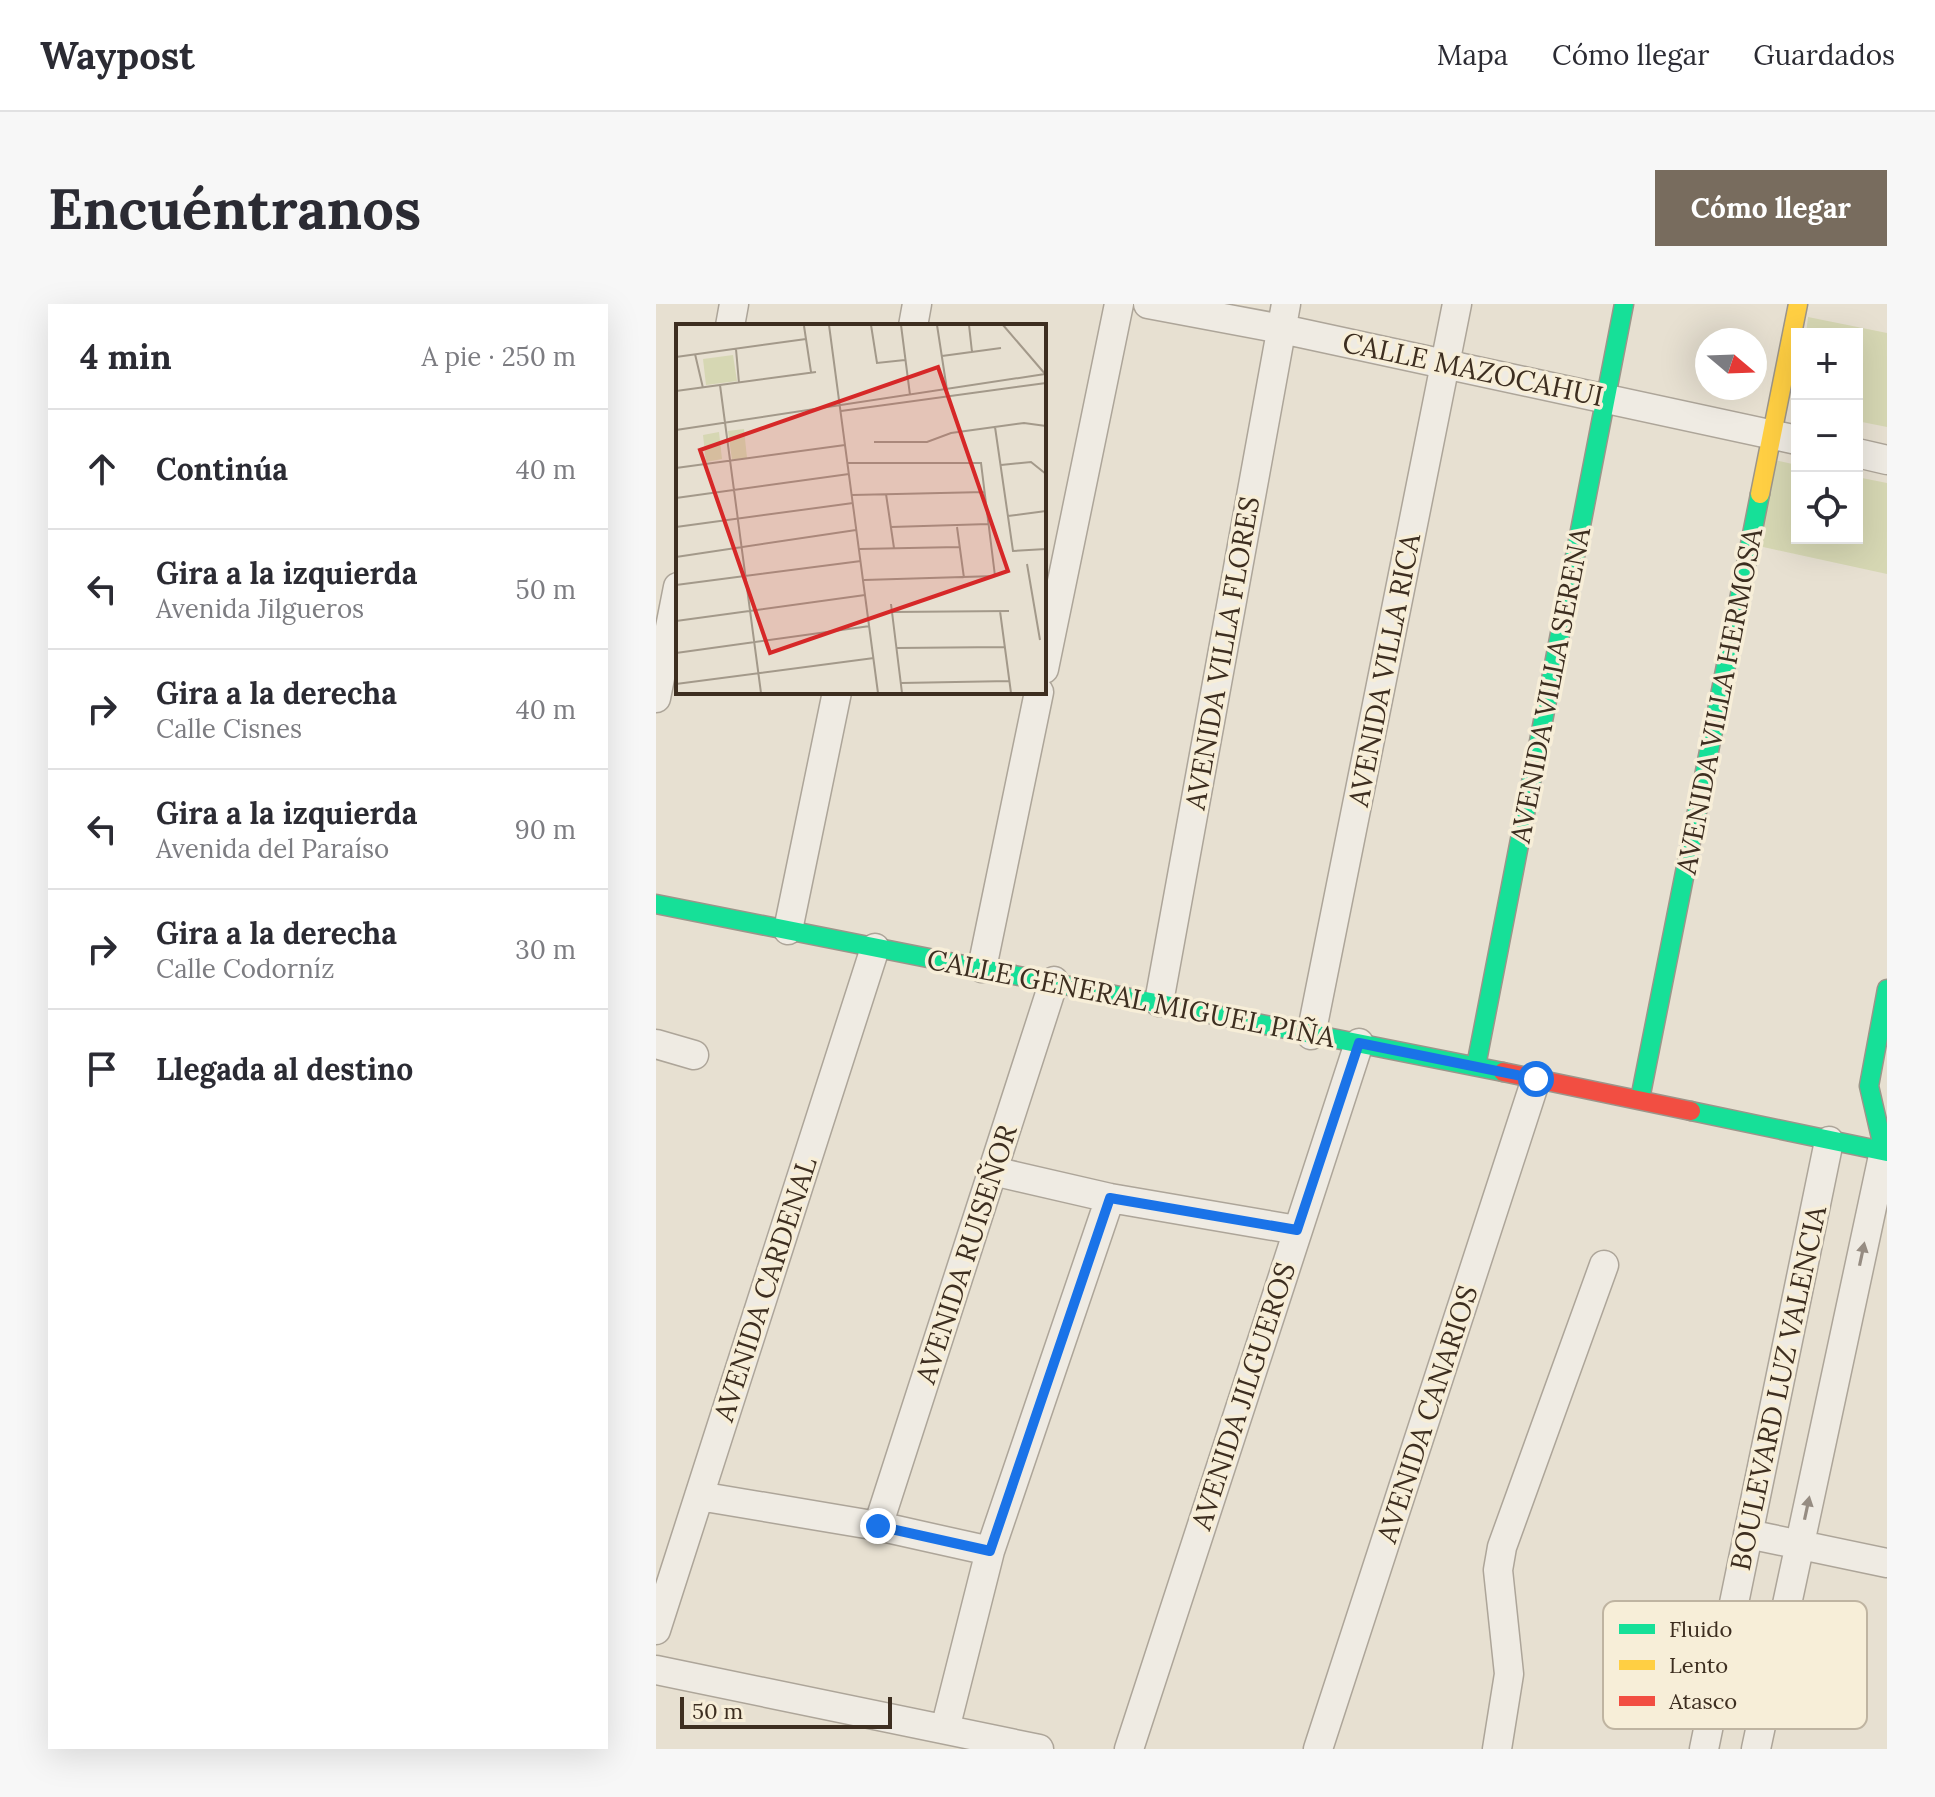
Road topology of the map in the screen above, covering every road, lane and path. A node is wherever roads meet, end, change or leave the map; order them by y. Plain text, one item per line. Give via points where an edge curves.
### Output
1 (734, 304) edge
2 (917, 304) edge
3 (1119, 304) edge
4 (1148, 304) edge
5 (1457, 304) edge
6 (1624, 304) edge
7 (1798, 304) edge
8 (1284, 316) edge
9 (730, 324) edge
10 (913, 324) edge
11 (1445, 364) junction
12 (1606, 397) junction
13 (1784, 437) edge
14 (1863, 454) edge
15 (1887, 460) edge
16 (676, 597) edge
17 (1046, 659) edge
18 (837, 694) edge
19 (1039, 694) edge
20 (656, 698) edge
21 (656, 904) edge
22 (788, 930) junction
23 (875, 948) junction
24 (982, 968) junction
25 (1054, 981) junction
26 (1887, 989) edge
27 (1159, 1002) junction
28 (1311, 1035) junction
29 (1359, 1043) junction
30 (656, 1044) edge
31 (694, 1055) dead end
32 (1476, 1066) junction
33 (1536, 1079) junction
34 (1869, 1086) junction
35 (1640, 1099) junction
36 (1842, 1123) junction
37 (1885, 1152) edge
38 (993, 1171) junction
39 (1110, 1198) junction
40 (1297, 1230) junction
41 (1604, 1265) dead end
42 (699, 1496) junction
43 (878, 1526) junction
44 (1748, 1534) junction
45 (1799, 1545) junction
46 (990, 1551) junction
47 (1887, 1563) edge
48 (1735, 1601) edge
49 (1787, 1601) edge
50 (656, 1630) edge
51 (656, 1670) edge
52 (945, 1729) junction
53 (1760, 1729) edge
54 (1039, 1749) edge
55 (1129, 1749) edge
56 (1318, 1749) edge
57 (1497, 1749) edge
58 (1756, 1749) edge

1 - 9 street
2 - 10 street
3 - 17 street
4 - 8 street, CALLE MAZOCAHUI
5 - 11 street, AVENIDA VILLA RICA
6 - 12 street, AVENIDA VILLA SERENA
7 - 13 street, AVENIDA VILLA HERMOSA
8 - 11 street, CALLE MAZOCAHUI
8 - 27 street, AVENIDA VILLA FLORES
11 - 12 street, CALLE MAZOCAHUI
11 - 28 street, AVENIDA VILLA RICA
12 - 13 street, CALLE MAZOCAHUI
12 - 32 street, AVENIDA VILLA SERENA
13 - 35 street, AVENIDA VILLA HERMOSA
14 - 15 street
16 - 20 street
18 - 22 street
19 - 24 street
21 - 22 street, CALLE GENERAL MIGUEL PIÑA
22 - 23 street, CALLE GENERAL MIGUEL PIÑA
23 - 24 street, CALLE GENERAL MIGUEL PIÑA
23 - 42 street, AVENIDA CARDENAL
24 - 25 street, CALLE GENERAL MIGUEL PIÑA
25 - 27 street, CALLE GENERAL MIGUEL PIÑA
25 - 38 street, AVENIDA RUISEÑOR
26 - 34 street, BOULEVARD LUZ VALENCIA
27 - 28 street, CALLE GENERAL MIGUEL PIÑA
28 - 29 street, CALLE GENERAL MIGUEL PIÑA
29 - 32 street, CALLE GENERAL MIGUEL PIÑA
29 - 40 street, AVENIDA JILGUEROS
30 - 31 street
32 - 33 street, CALLE GENERAL MIGUEL PIÑA
33 - 35 street, CALLE GENERAL MIGUEL PIÑA
33 - 56 street, AVENIDA CANARIOS
34 - 36 street, BOULEVARD LUZ VALENCIA
34 - 37 street, BOULEVARD LUZ VALENCIA
35 - 36 street, CALLE GENERAL MIGUEL PIÑA
36 - 37 street, CALLE GENERAL MIGUEL PIÑA
36 - 44 street, BOULEVARD LUZ VALENCIA
45 -> 37 street, BOULEVARD LUZ VALENCIA
38 - 39 street
38 - 43 street, AVENIDA RUISEÑOR
39 - 40 street
39 - 46 street
40 - 55 street, AVENIDA JILGUEROS
41 - 57 street via 1502,1547 1498,1570 1509,1674
42 - 43 street
42 - 50 street, AVENIDA CARDENAL
43 - 46 street
44 - 45 street
44 - 48 street, BOULEVARD LUZ VALENCIA
45 - 47 street
45 - 49 street, BOULEVARD LUZ VALENCIA
46 - 52 street
51 - 52 street
52 - 54 street
53 - 58 street, BOULEVARD LUZ VALENCIA

